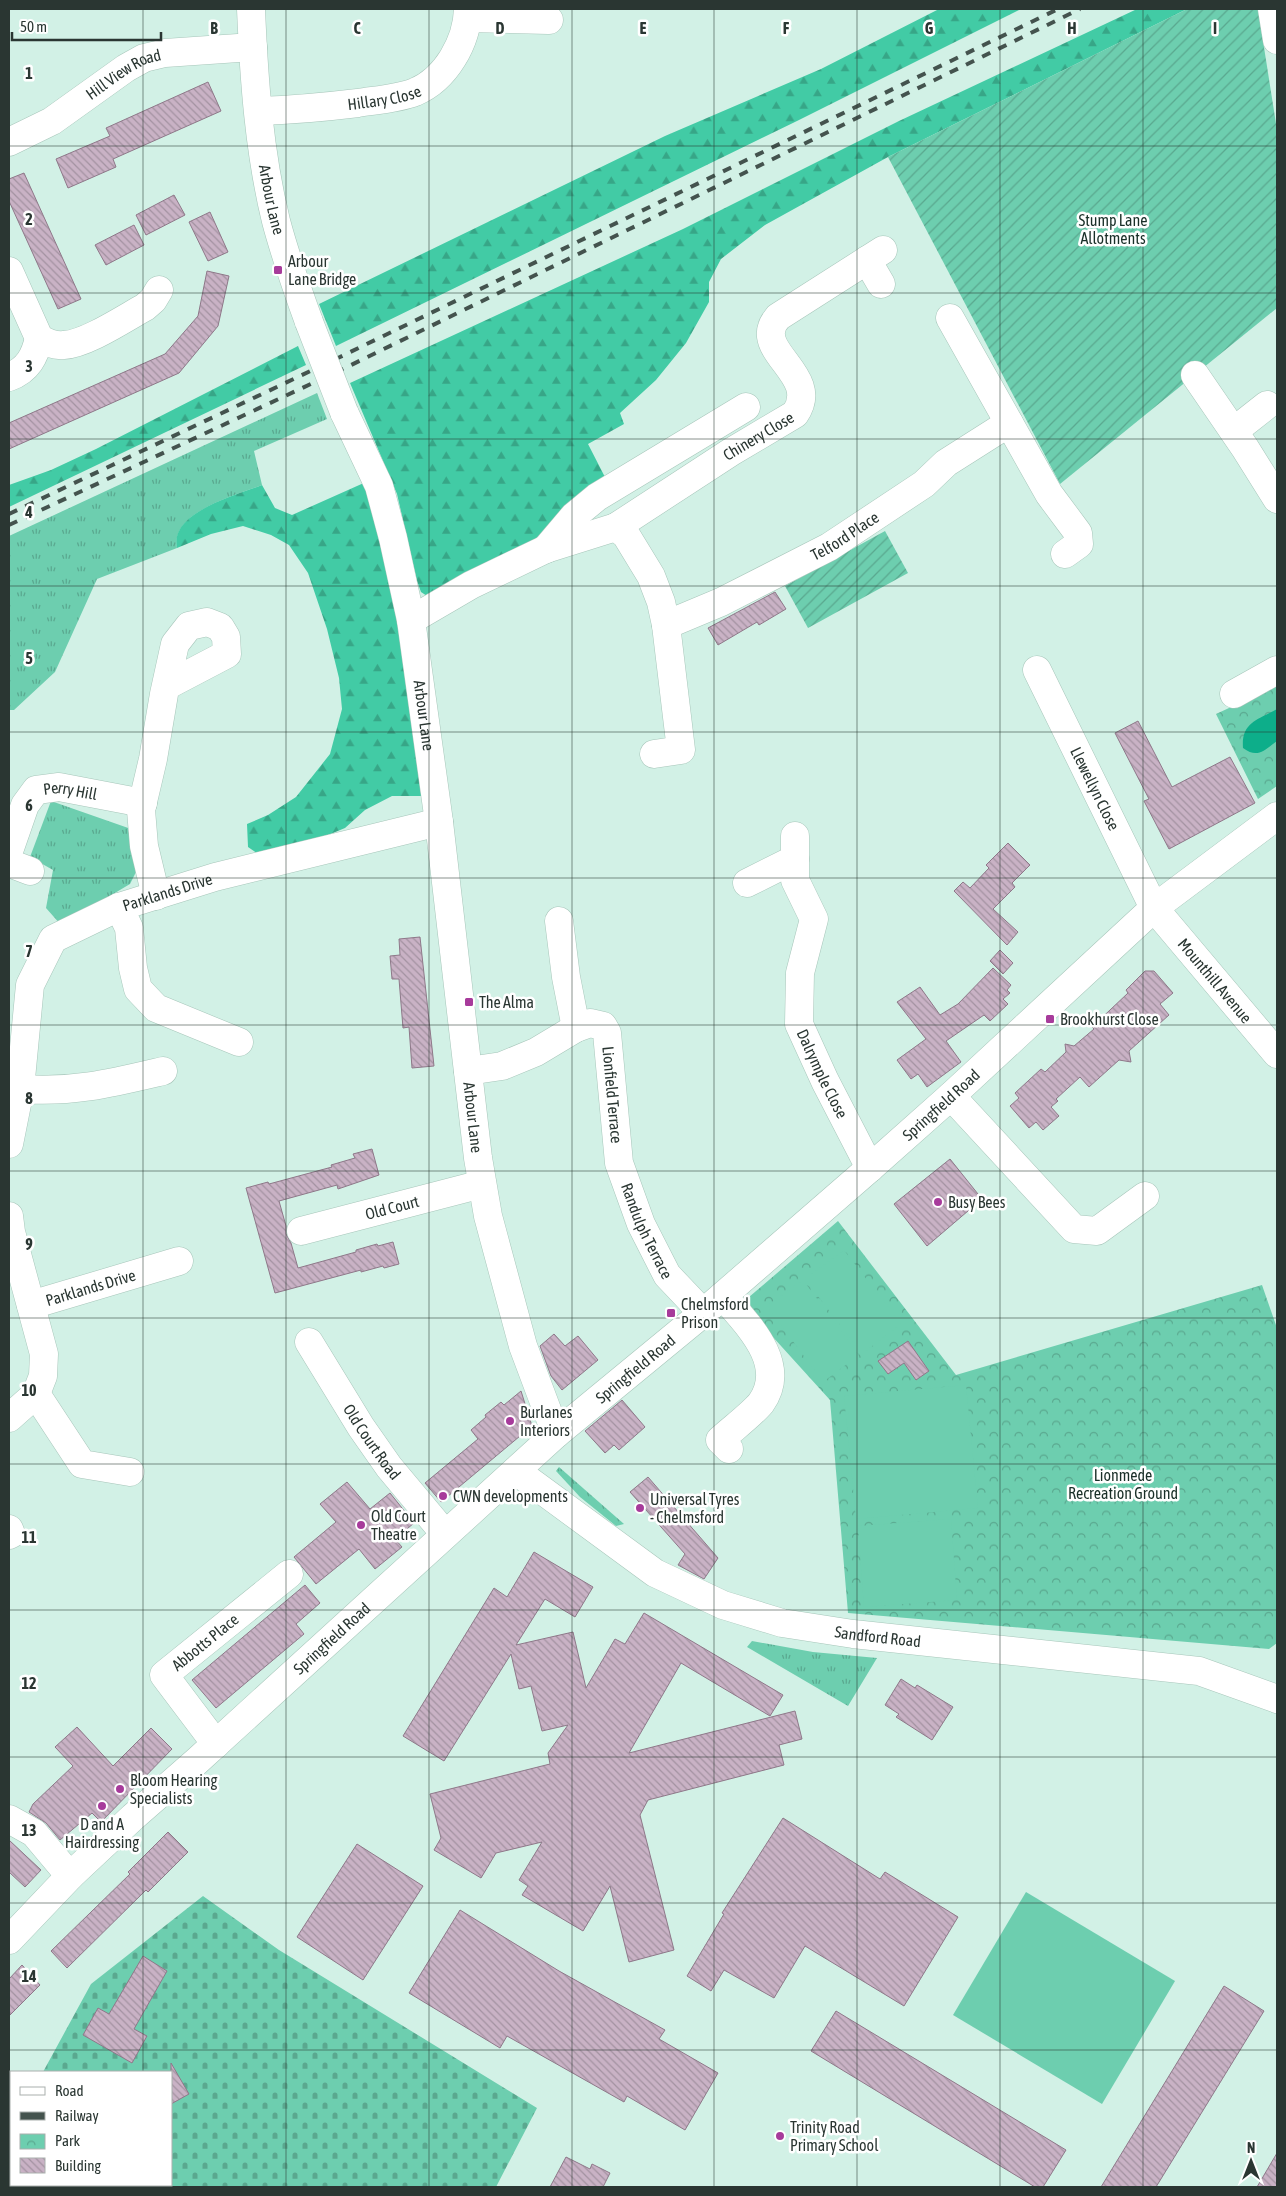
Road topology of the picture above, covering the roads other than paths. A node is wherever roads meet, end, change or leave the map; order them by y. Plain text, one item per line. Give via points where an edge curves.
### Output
1 (251, 9) edge
2 (1272, 9) edge
3 (468, 13) edge
4 (549, 20) dead end
5 (1277, 40) edge
6 (253, 46) junction
7 (259, 111) junction
8 (9, 142) edge
9 (9, 271) edge
10 (881, 284) dead end
11 (159, 290) dead end
12 (950, 318) dead end
13 (39, 338) junction
14 (1195, 375) dead end
15 (9, 377) edge
16 (1267, 405) dead end
17 (746, 407) dead end
18 (1009, 423) junction
19 (1234, 431) junction
20 (1277, 499) edge
21 (616, 527) junction
22 (546, 548) junction
23 (1066, 554) dead end
24 (410, 620) junction
25 (666, 625) junction
26 (1037, 670) dead end
27 (1277, 670) edge
28 (166, 686) dead end
29 (1234, 694) dead end
30 (654, 754) dead end
31 (143, 804) junction
32 (1277, 816) edge
33 (439, 822) junction
34 (9, 851) edge
35 (747, 883) dead end
36 (156, 896) junction
37 (119, 907) junction
38 (1154, 908) junction
39 (559, 921) dead end
40 (576, 1028) junction
41 (239, 1042) dead end
42 (1277, 1054) edge
43 (163, 1071) dead end
44 (468, 1071) junction
45 (20, 1089) junction
46 (951, 1096) junction
47 (9, 1144) edge
48 (619, 1163) joint
49 (870, 1168) junction
50 (482, 1184) junction
51 (1146, 1196) dead end
52 (9, 1216) edge
53 (301, 1231) dead end
54 (179, 1261) dead end
55 (723, 1296) junction
56 (31, 1305) junction
57 (703, 1313) junction
58 (309, 1342) dead end
59 (36, 1394) junction
60 (9, 1418) edge
61 (556, 1434) junction
62 (729, 1450) dead end
63 (516, 1471) junction
64 (130, 1472) dead end
65 (9, 1528) edge
66 (445, 1534) junction
67 (9, 1535) edge
68 (289, 1574) dead end
69 (1277, 1699) edge
70 (216, 1744) junction
71 (9, 1819) edge
72 (70, 1876) junction
73 (9, 1940) edge

1 - 6 street, Arbour Lane
2 - 5 street
3 - 4 street, Hillary Close
3 - 7 street, Hillary Close via 460,44 450,62 435,79 416,91 384,99 308,109
6 - 7 street, Arbour Lane
6 - 8 street, Hill View Road via 144,58 52,121
7 - 24 street, Arbour Lane, bridge via 276,221 309,322 344,412 379,486
9 - 13 street
10 - 21 street, Chinery Close via 875,255 778,317 771,328 772,342 802,392 801,405 794,414
11 - 13 street via 145,308 78,342 64,346
12 - 18 street
13 - 15 street via 36,354 27,365
14 - 19 street
16 - 19 street
17 - 22 street via 597,497 574,516
18 - 23 street via 1049,494 1078,533 1079,544
18 - 25 street, Telford Place via 946,463 924,484 829,547 721,602
19 - 20 street
21 - 22 street
21 - 25 street via 626,535 651,576
22 - 24 street
24 - 33 street, Arbour Lane
25 - 30 street via 682,750
26 - 38 street, Llewellyn Close
27 - 29 street
28 - 31 street
31 - 34 street, Perry Hill via 59,787 36,790 26,805
31 - 36 street via 144,846
32 - 38 street, Springfield Road
33 - 36 street, Parklands Drive via 215,877
33 - 44 street, Arbour Lane
35 - 49 street, Dalrymple Close via 795,848 795,880 814,919 800,973 799,1024 824,1081
36 - 37 street, Parklands Drive
37 - 41 street via 129,928 138,989 156,1008
37 - 45 street, Parklands Drive via 53,938 30,985
38 - 42 street, Mounthill Avenue
38 - 46 street, Springfield Road
39 - 40 street
40 - 44 street, Lionfield Terrace via 536,1052 502,1066
40 - 48 street, Lionfield Terrace via 596,1023 607,1033
43 - 45 street via 91,1088
44 - 50 street, Arbour Lane
45 - 47 street, Parklands Drive
46 - 49 street, Springfield Road
46 - 51 street via 1074,1229 1097,1231
48 - 57 street, Randulph Terrace via 641,1224 667,1275
49 - 55 street, Springfield Road
50 - 53 street, Old Court
50 - 61 street, Arbour Lane via 523,1346
52 - 56 street, Parklands Drive
54 - 56 street, Parklands Drive
55 - 57 street, Springfield Road
55 - 62 street via 757,1337 770,1363 770,1382 761,1403 720,1440
56 - 59 street, Parklands Drive via 44,1354 43,1376
57 - 61 street, Springfield Road
58 - 66 street, Old Court Road via 389,1467
59 - 60 street
59 - 64 street via 82,1464
61 - 63 street, Springfield Road
63 - 66 street, Springfield Road
63 - 69 street, Sandford Road via 655,1573 731,1608 782,1623 852,1634 1199,1671
65 - 67 street
66 - 70 street, Springfield Road
68 - 70 street, Abbotts Place via 164,1675
70 - 72 street, Springfield Road
71 - 72 street via 34,1833
72 - 73 street, Springfield Road

